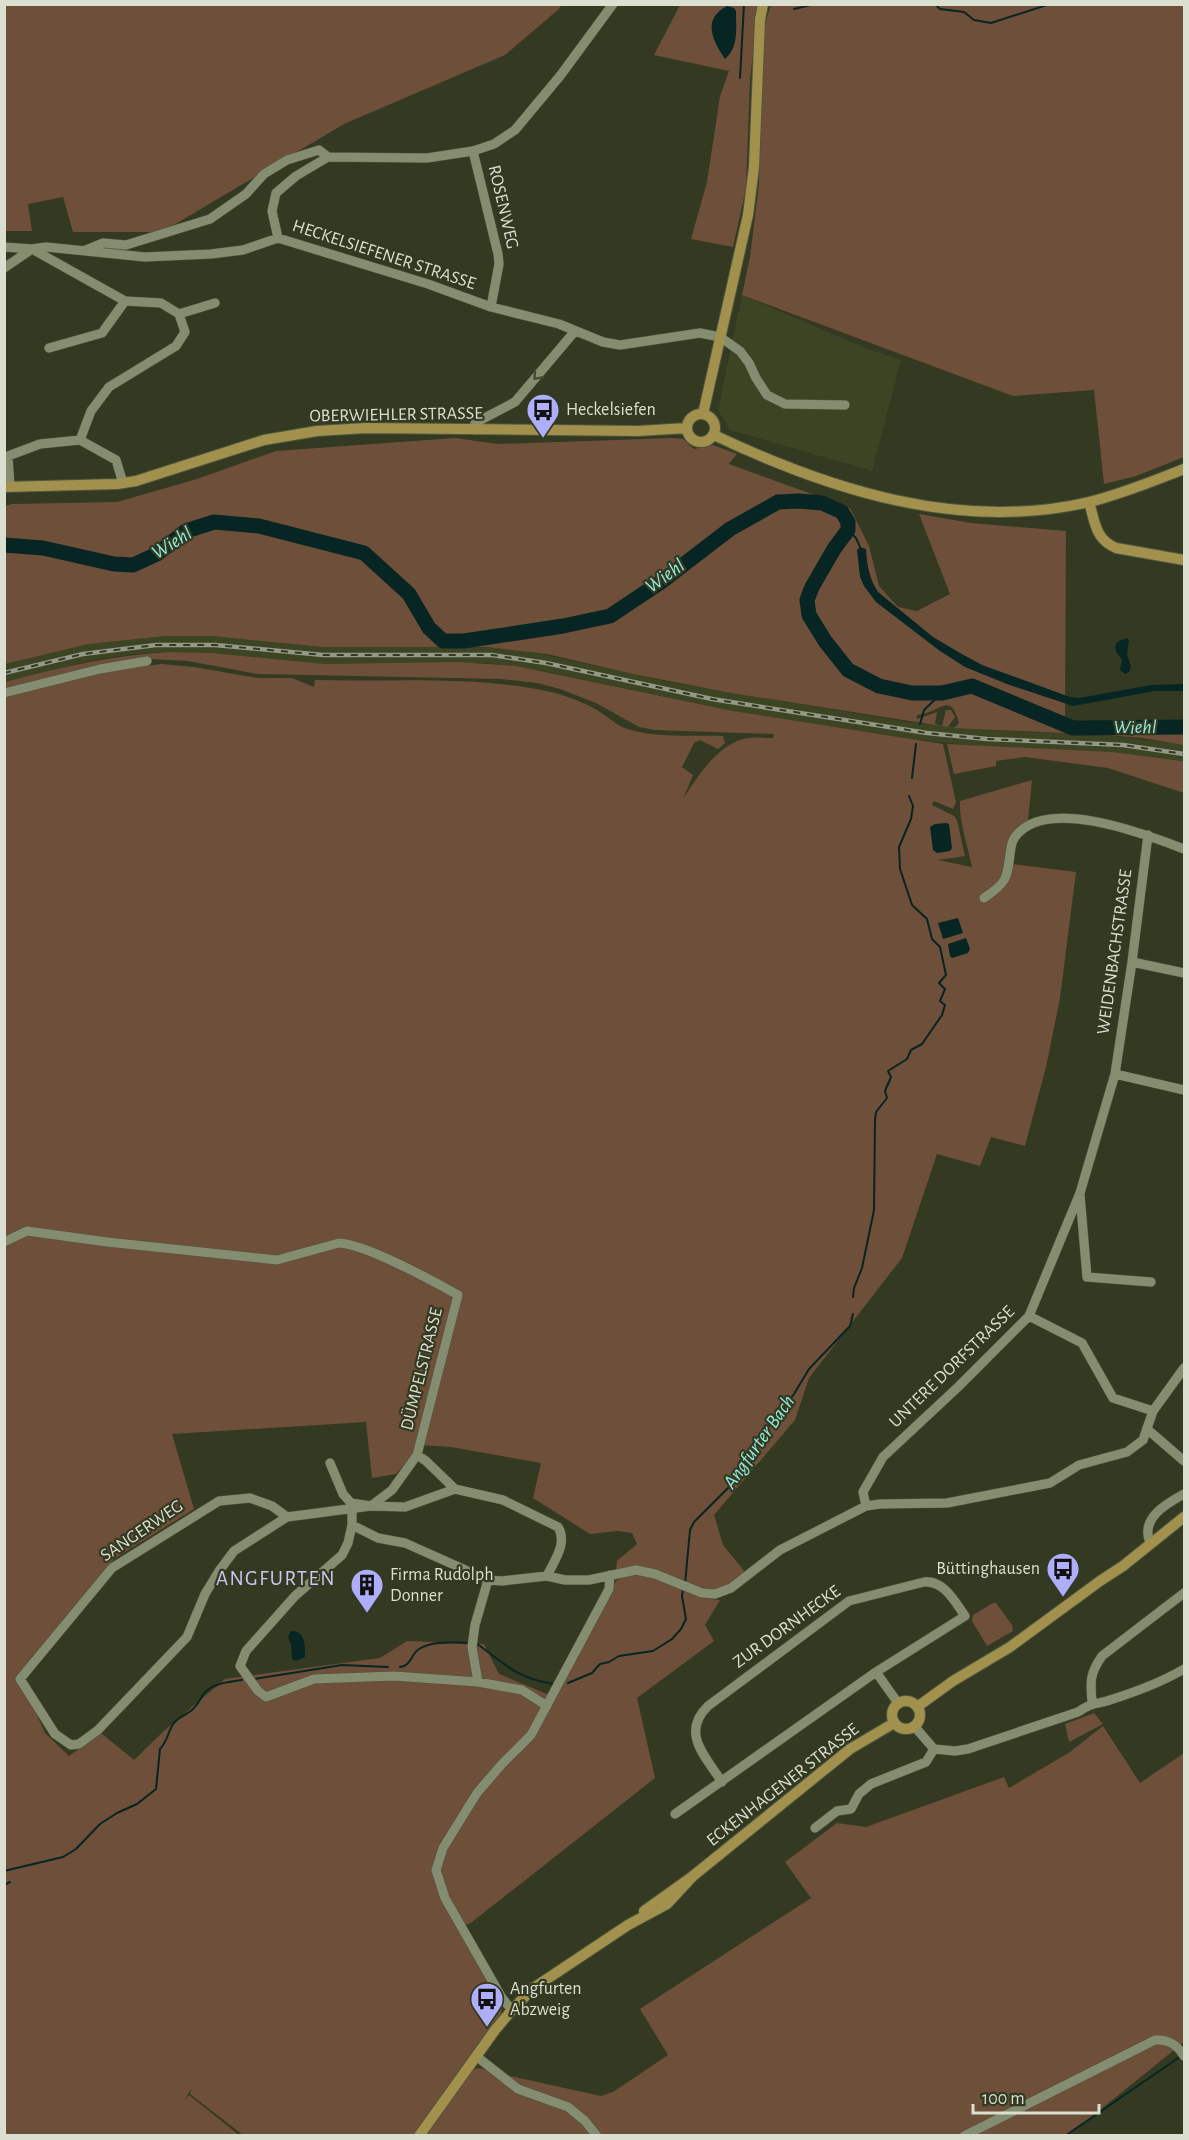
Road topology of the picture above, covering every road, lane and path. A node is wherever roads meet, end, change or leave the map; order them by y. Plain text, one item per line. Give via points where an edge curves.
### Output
1 (613, 4) edge
2 (763, 4) edge
3 (473, 151) junction
4 (328, 157) junction
5 (278, 238) junction
6 (4, 247) edge
7 (32, 249) junction
8 (84, 251) junction
9 (4, 268) edge
10 (125, 300) junction
11 (215, 303) dead end
12 (491, 307) junction
13 (179, 314) junction
14 (575, 331) junction
15 (720, 337) junction
16 (49, 348) dead end
17 (845, 405) dead end
18 (703, 414) junction
19 (687, 428) junction
20 (475, 430) junction
21 (714, 435) junction
22 (80, 440) junction
23 (6, 455) edge
24 (1185, 469) edge
25 (123, 483) junction
26 (8, 487) edge
27 (1089, 502) junction
28 (1185, 560) edge
29 (147, 661) dead end
30 (4, 693) edge
31 (1148, 835) junction
32 (1185, 849) edge
33 (984, 898) dead end
34 (1132, 962) junction
35 (1185, 973) edge
36 (1115, 1074) junction
37 (1185, 1090) edge
38 (1080, 1193) junction
39 (4, 1242) edge
40 (1151, 1282) dead end
41 (1029, 1316) junction
42 (1185, 1368) edge
43 (1154, 1412) junction
44 (1147, 1429) junction
45 (417, 1455) junction
46 (1185, 1461) edge
47 (330, 1463) dead end
48 (455, 1489) junction
49 (1185, 1494) edge
50 (371, 1506) junction
51 (866, 1506) junction
52 (352, 1509) junction
53 (287, 1517) junction
54 (1185, 1517) edge
55 (352, 1525) junction
56 (1150, 1543) junction
57 (610, 1575) junction
58 (548, 1576) junction
59 (488, 1580) junction
60 (1185, 1593) edge
61 (1185, 1669) edge
62 (876, 1672) junction
63 (478, 1682) junction
64 (1092, 1702) junction
65 (898, 1703) junction
66 (547, 1706) junction
67 (917, 1707) junction
68 (894, 1723) junction
69 (914, 1726) junction
70 (934, 1749) junction
71 (722, 1782) junction
72 (675, 1814) dead end
73 (814, 1828) dead end
74 (512, 2010) junction
75 (476, 2056) junction
76 (1185, 2056) edge
77 (419, 2136) edge
78 (597, 2136) edge
79 (964, 2136) edge

1 - 3 street via 515,130 495,144
2 - 15 main road via 749,206
3 - 4 street via 427,158
3 - 12 street, ROSENWEG via 498,254
4 - 5 street via 276,193 272,211
4 - 8 street via 319,150 287,160 210,219 126,245 104,243
5 - 8 street, HECKELSIEFENER STRASSE via 243,250 211,254 145,257
5 - 12 street, HECKELSIEFENER STRASSE
6 - 7 street, HECKELSIEFENER STRASSE
7 - 8 street, HECKELSIEFENER STRASSE
7 - 9 street
7 - 10 street
10 - 13 street via 161,303
10 - 16 street via 102,333
11 - 13 street
12 - 14 street, HECKELSIEFENER STRASSE
13 - 22 street via 185,332 176,346 109,387 91,411
14 - 15 street, HECKELSIEFENER STRASSE via 620,345 688,333
14 -> 20 street via 515,402 479,420
15 - 17 street via 740,351 767,395 785,404
15 - 18 main road
18 - 19 main road via 693,417
18 - 21 main road via 714,421
19 - 20 main road, OBERWIEHLER STRASSE
19 - 21 main road via 690,437 698,442
20 - 25 main road, OBERWIEHLER STRASSE via 366,428 302,432
21 - 27 main road via 796,470 909,504 990,513
22 - 23 street via 40,444
22 - 25 street via 116,460
23 - 26 street
24 - 27 main road
25 - 26 main road, OBERWIEHLER STRASSE
27 - 28 main road via 1098,533 1108,545
29 - 30 street
31 - 32 street
31 - 33 street via 1079,820 1028,825 1012,842 1002,886
31 - 34 street, WEIDENBACHSTRASSE
34 - 35 street
34 - 36 street, WEIDENBACHSTRASSE
36 - 37 street
36 - 38 street, UNTERE DORFSTRASSE
38 - 40 street via 1088,1277
38 - 41 street, UNTERE DORFSTRASSE
39 - 45 street, DÜMPELSTRASSE via 27,1231 277,1260 346,1243 458,1295
41 - 43 street via 1082,1343 1113,1398
41 - 51 street, UNTERE DORFSTRASSE via 883,1457 863,1492
42 - 43 street
43 - 44 street
44 - 46 street
44 - 51 street via 1143,1440 1127,1452 1078,1465 1050,1483 947,1503
45 - 48 street, DÜMPELSTRASSE
45 - 50 street, DÜMPELSTRASSE via 392,1490
47 - 50 street via 351,1503
48 - 50 street via 405,1507
48 - 58 street via 503,1500 558,1527 561,1545
49 - 56 street via 1161,1506 1151,1520
50 - 52 street
51 - 57 street via 780,1550 723,1592 709,1593 636,1570
52 - 53 street
52 - 55 street
53 - 53 street, SANGERWEG via 250,1498 219,1501 112,1568 20,1679 55,1734 71,1745 79,1744 98,1730 187,1637 205,1594 234,1551
54 - 56 main road
55 - 59 street via 378,1538 405,1543
55 - 63 street via 342,1555 295,1596 246,1651 240,1666 258,1691 266,1697 314,1679 394,1676
56 - 67 main road via 1010,1647
57 - 58 street via 589,1580
57 - 66 street via 609,1588
58 - 59 street
59 - 63 street via 472,1647
60 - 64 street via 1102,1656 1090,1681
61 - 64 street via 1163,1682 1104,1702
62 - 65 street
62 - 71 street, ZUR DORNHECKE
62 - 71 street, ZUR DORNHECKE via 966,1616 943,1587 924,1582 849,1601 708,1706 696,1724 696,1740
63 - 66 street via 522,1690
64 - 70 street via 1078,1712 968,1749
65 - 67 main road via 910,1701
65 - 68 main road via 892,1712
66 - 74 street via 531,1735 477,1792 443,1848 436,1870 445,1898
67 - 69 main road via 920,1716
68 - 69 main road via 903,1729
68 - 74 main road, ECKENHAGENER STRASSE via 850,1749 693,1876 667,1904 628,1925 532,1989
69 - 70 street
70 - 73 street via 926,1762 871,1784 850,1809 837,1811
71 - 72 street, ZUR DORNHECKE
74 - 75 main road, ECKENHAGENER STRASSE
75 - 77 main road, ECKENHAGENER STRASSE
75 - 78 street via 518,2089 568,2107
76 - 79 street via 1178,2046 1164,2039 1155,2040

